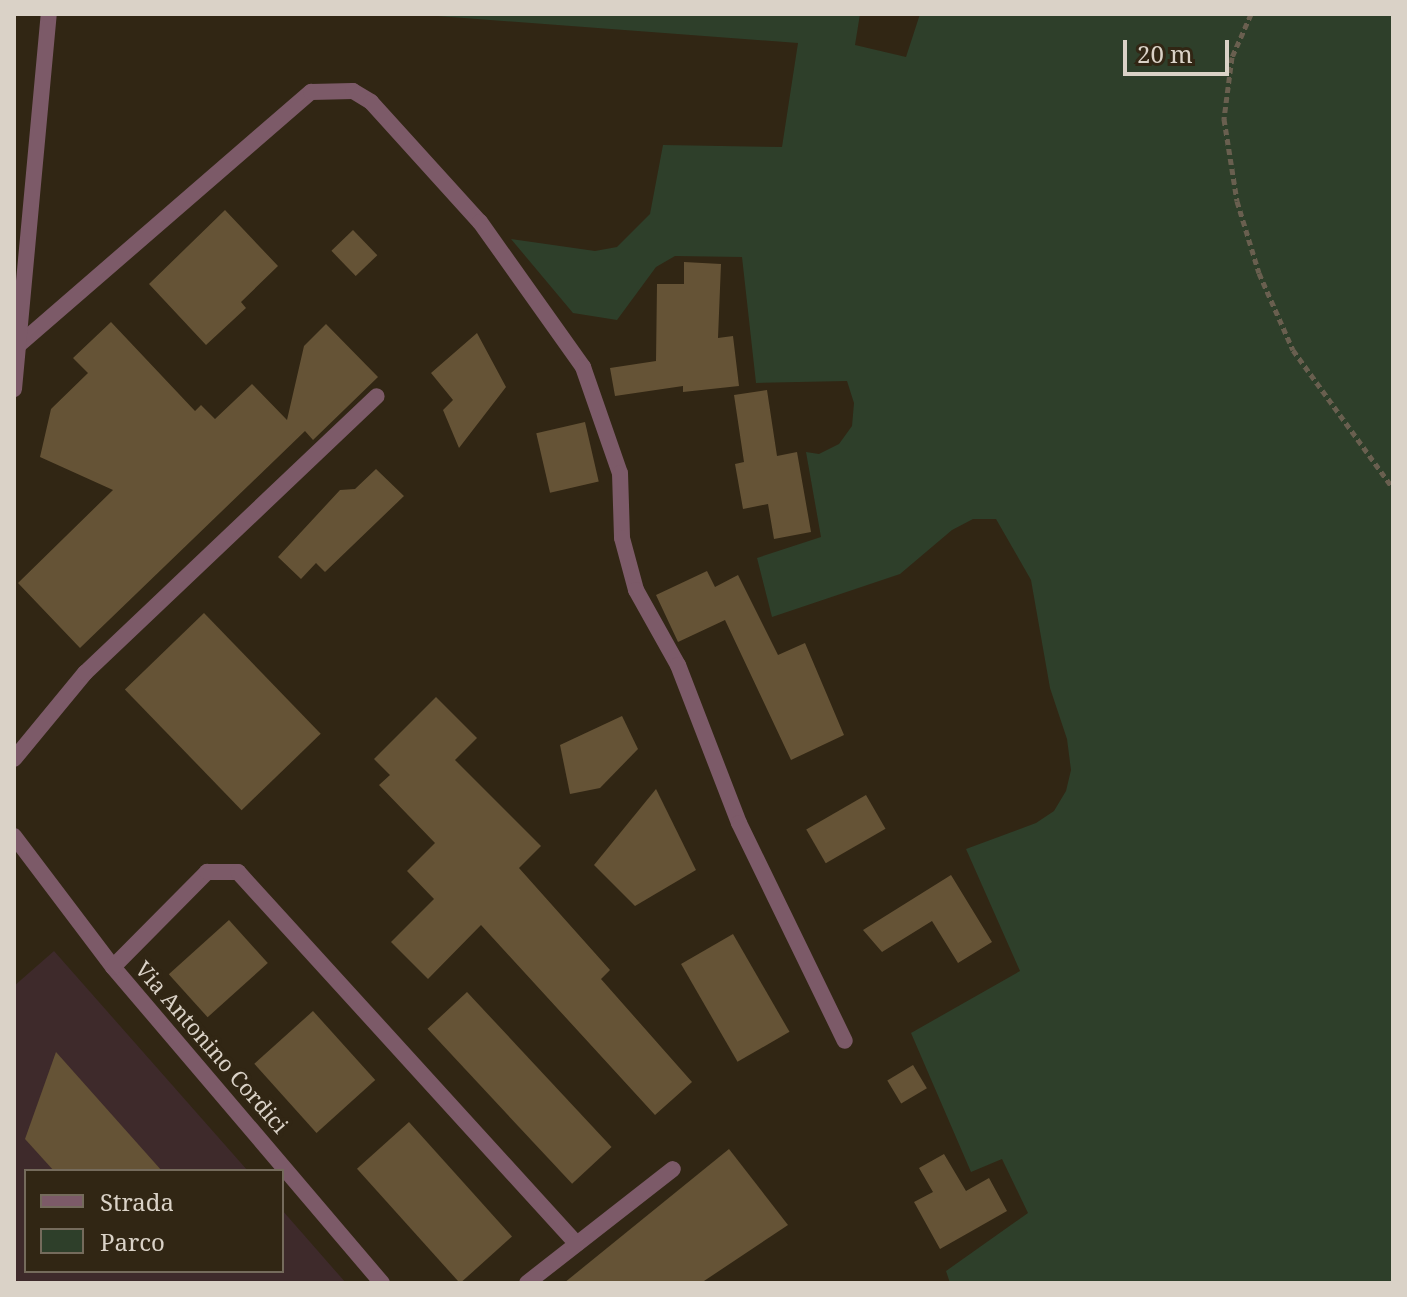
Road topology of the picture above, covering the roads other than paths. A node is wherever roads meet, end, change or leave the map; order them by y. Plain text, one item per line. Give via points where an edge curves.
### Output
1 (49, 14) edge
2 (22, 212) edge
3 (17, 346) edge
4 (14, 389) edge
5 (377, 396) dead end
6 (14, 759) edge
7 (14, 836) edge
8 (113, 967) junction
9 (845, 1041) dead end
10 (673, 1169) dead end
11 (577, 1244) junction
12 (382, 1283) edge
13 (527, 1283) edge

1 - 2 street
2 - 3 street
3 - 4 street
3 - 9 street via 311,92 353,91 371,102 480,222 583,367 620,473 622,538 636,590 678,665 739,823
5 - 6 street via 85,673
7 - 8 street, Via Antonino Cordici
8 - 11 street via 207,872 238,872
8 - 12 street, Via Antonino Cordici
10 - 11 street
11 - 13 street

